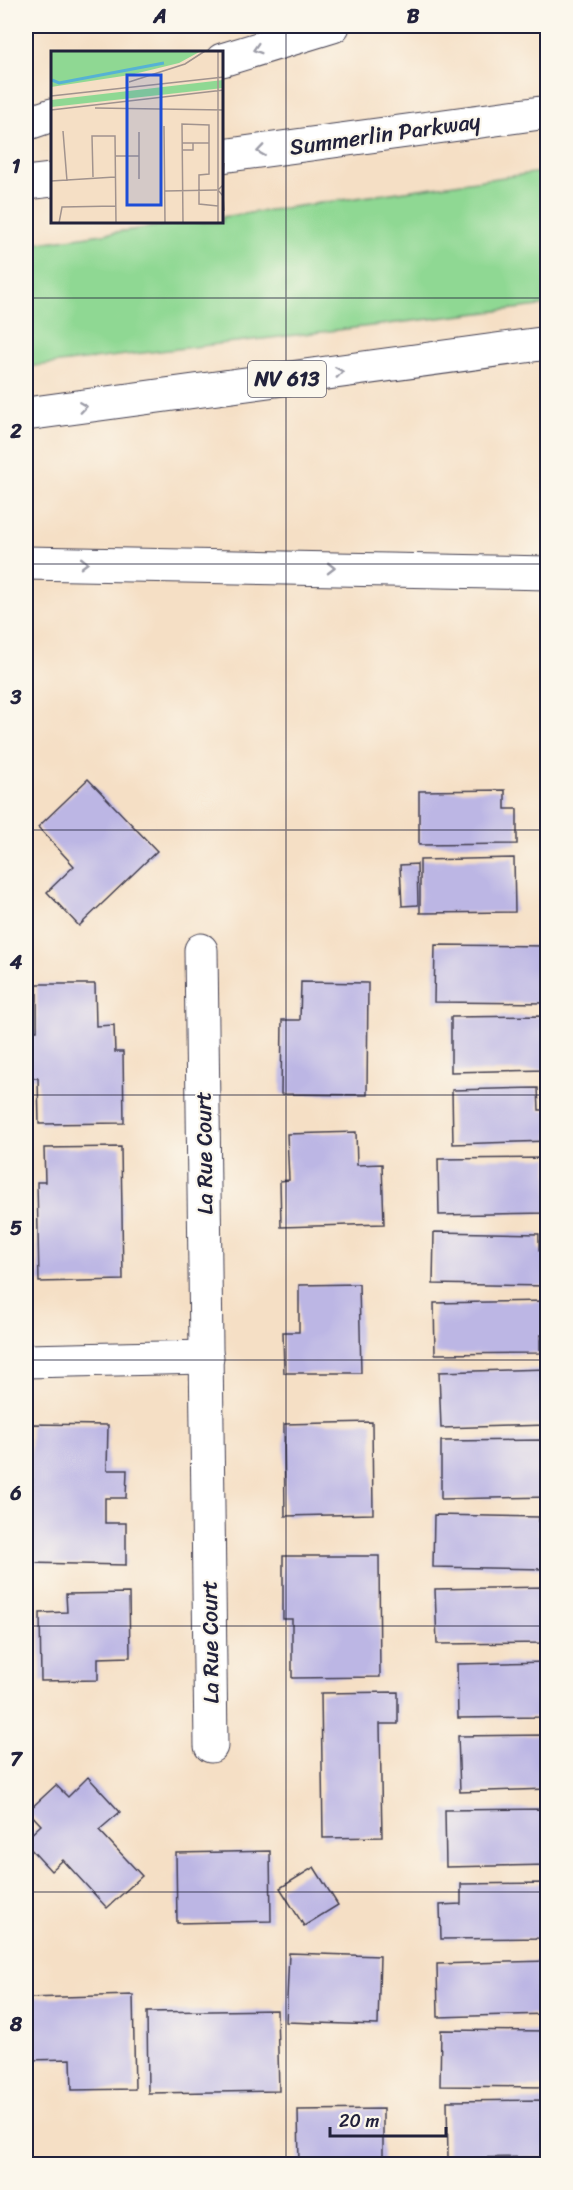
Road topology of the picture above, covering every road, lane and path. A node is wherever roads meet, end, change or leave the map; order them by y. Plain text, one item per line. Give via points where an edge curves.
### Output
1 (333, 26) edge
2 (224, 59) edge
3 (548, 112) edge
4 (51, 115) edge
5 (26, 124) edge
6 (224, 156) edge
7 (51, 180) edge
8 (26, 183) edge
9 (548, 343) edge
10 (26, 414) edge
11 (26, 562) edge
12 (548, 573) edge
13 (201, 950) dead end
14 (207, 1357) junction
15 (26, 1361) edge
16 (211, 1746) dead end

1 -> 2 main road
3 -> 6 main road, Summerlin Parkway
4 - 5 main road
7 - 8 main road
10 -> 9 main road, NV 613
11 -> 12 main road
13 - 14 main road, La Rue Court
14 - 15 main road
14 - 16 main road, La Rue Court

